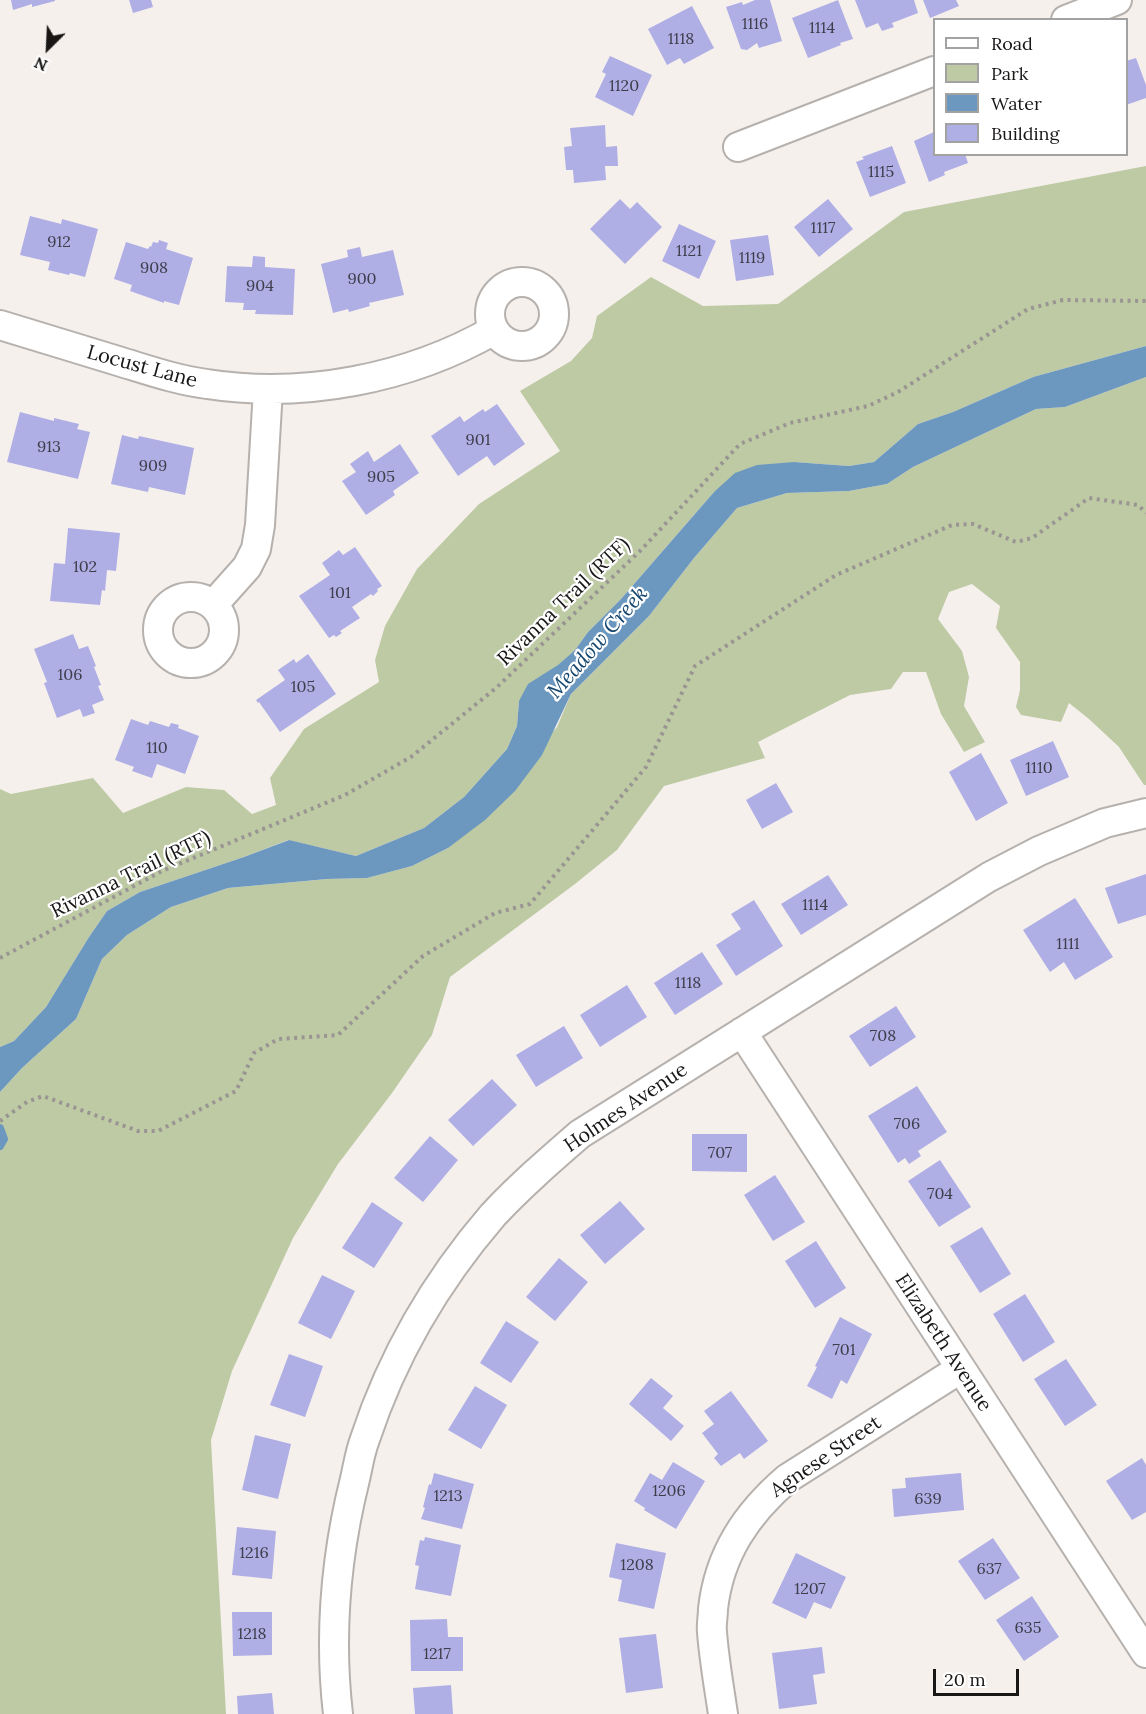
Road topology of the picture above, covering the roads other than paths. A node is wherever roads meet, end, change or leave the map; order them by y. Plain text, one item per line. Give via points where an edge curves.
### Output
1 (1116, 0) edge
2 (1071, 18) edge
3 (933, 70) edge
4 (738, 147) dead end
5 (0, 325) edge
6 (494, 330) dead end
7 (268, 389) junction
8 (213, 605) dead end
9 (1146, 813) edge
10 (742, 1032) junction
11 (960, 1369) junction
12 (1146, 1653) edge
13 (338, 1714) edge
14 (723, 1714) edge

1 - 2 street
3 - 4 street
5 - 7 street, Locust Lane via 176,379
6 - 7 street, Locust Lane via 432,360 381,375 317,387
7 - 8 street via 256,549 247,567
9 - 10 street, Holmes Avenue via 1105,823 994,874
10 - 11 street, Elizabeth Avenue
10 - 13 street, Holmes Avenue via 580,1134 530,1177 453,1266 417,1321 387,1379 364,1440 347,1510 334,1638
11 - 12 street, Elizabeth Avenue
11 - 14 street, Agnese Street via 788,1478 766,1497 743,1526 726,1558 715,1593 711,1630

